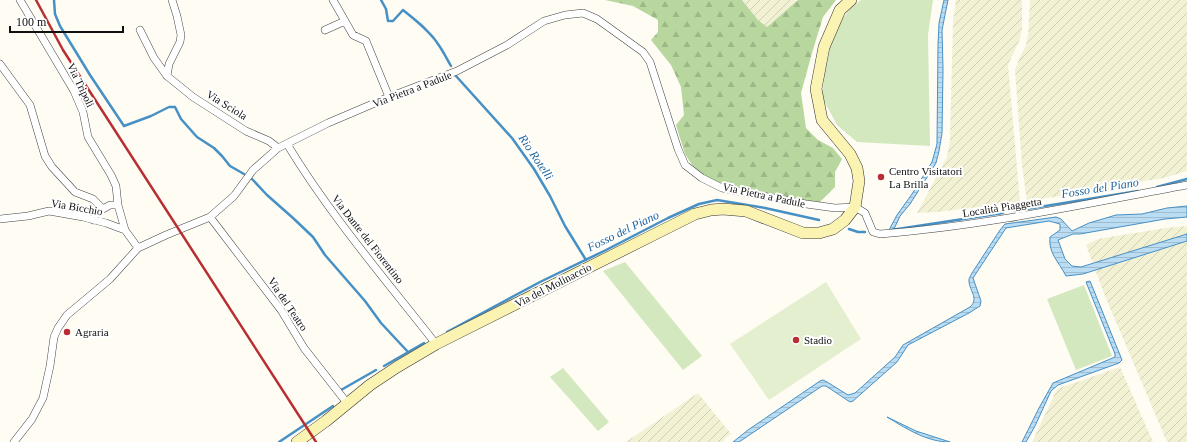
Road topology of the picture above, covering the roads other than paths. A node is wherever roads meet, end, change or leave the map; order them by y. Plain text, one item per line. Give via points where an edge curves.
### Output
1 (20, 0) edge
2 (172, 0) edge
3 (333, 0) edge
4 (851, 0) edge
5 (345, 21) junction
6 (140, 30) dead end
7 (326, 30) dead end
8 (0, 64) edge
9 (167, 76) junction
10 (389, 97) junction
11 (288, 144) junction
12 (278, 148) junction
13 (1187, 184) edge
14 (118, 205) junction
15 (855, 207) junction
16 (103, 209) junction
17 (210, 217) junction
18 (0, 219) edge
19 (93, 220) junction
20 (125, 230) junction
21 (138, 248) junction
22 (436, 344) junction
23 (347, 403) junction
24 (14, 442) edge
25 (297, 442) edge

1 - 14 street, Via Tripoli via 74,91 84,112 88,137 116,186
2 - 9 street via 181,35
3 - 5 street
4 - 15 street via 840,10 824,47 816,89 822,120 850,154 857,168 859,181
5 - 7 street
5 - 10 street via 354,35 366,41
6 - 9 street, Via Sciola via 154,58
8 - 16 street via 30,105 45,156 52,167 75,192 93,199
9 - 12 street, Via Sciola via 199,101
10 - 11 street, Via Pietra a Padule via 328,123
10 - 15 street, Via Pietra a Padule via 457,71 507,45 544,21 583,13 597,19 643,52 650,62 685,165 702,178 722,188 799,203 835,208
11 - 12 street, Via Pietra a Padule
11 - 22 street, Via Dante del Fiorentino via 329,207
12 - 17 street, Via Pietra a Padule via 253,170 234,196
13 - 15 street, Località Piaggetta via 1068,208 880,234 874,232 865,213
14 - 16 street via 110,205
14 - 20 street, Via Tripoli
15 - 22 street, Via del Molinaccio via 845,220 833,229 819,233 803,232 758,215 736,210 711,210 695,214
16 - 19 street
17 - 21 street, Via Pietra a Padule
17 - 23 street, Via del Teatro via 281,310 304,348
18 - 19 street, Via Bicchio via 49,211
19 - 20 street, Via Bicchio
20 - 21 street, Via Tripoli
21 - 24 street, Via Pietra a Padule via 110,279 67,315 58,328 54,337 43,398 32,419
22 - 23 street, Via del Molinaccio via 397,367
23 - 25 street, Via del Molinaccio

